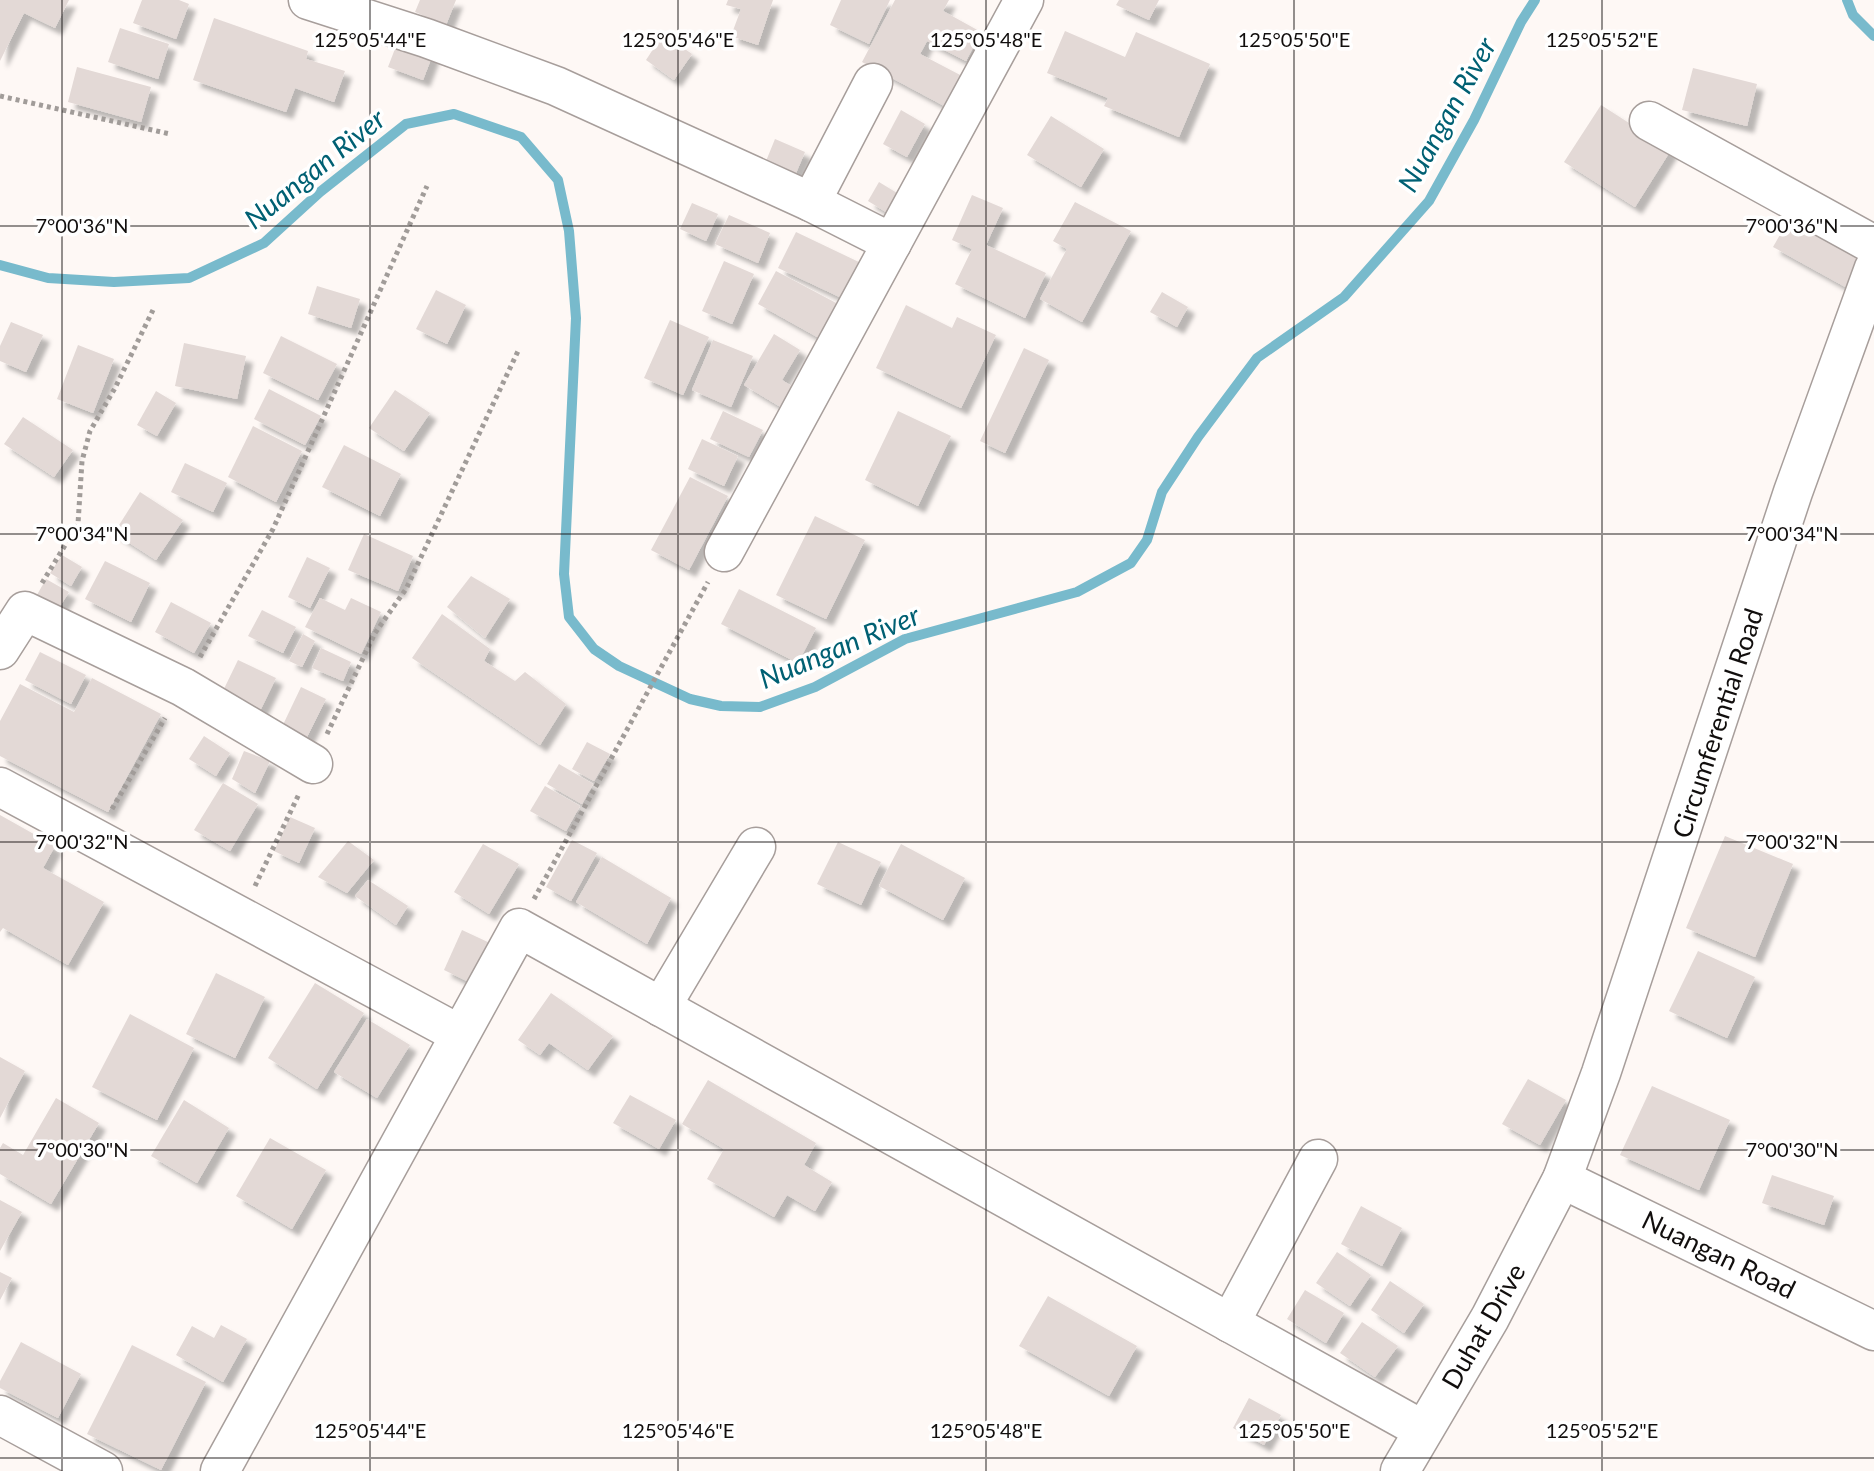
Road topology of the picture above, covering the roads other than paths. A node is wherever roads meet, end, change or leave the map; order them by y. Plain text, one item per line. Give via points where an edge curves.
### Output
1 (308, 0) edge
2 (1024, 0) edge
3 (873, 83) dead end
4 (1649, 121) dead end
5 (811, 202) junction
6 (892, 243) junction
7 (1874, 245) edge
8 (1874, 268) edge
9 (724, 552) road end
10 (0, 650) edge
11 (313, 764) road end
12 (0, 787) edge
13 (756, 847) dead end
14 (661, 1007) junction
15 (459, 1034) junction
16 (1318, 1159) dead end
17 (1562, 1179) junction
18 (1230, 1323) junction
19 (1874, 1331) edge
20 (0, 1415) edge
21 (1423, 1430) junction
22 (103, 1471) edge
23 (220, 1471) edge
24 (1400, 1471) edge

1 - 5 street via 556,86
2 - 6 street
3 - 5 street
4 - 7 street
5 - 6 street
6 - 9 street
8 - 17 street, Circumferential Road via 1793,492
10 - 11 street via 25,611 183,687
12 - 15 street
13 - 14 street
14 - 15 street via 519,928
14 - 18 street
15 - 23 street
16 - 18 street
17 - 19 street, Nuangan Road
17 - 21 street, Duhat Drive via 1490,1318
18 - 21 street
20 - 22 street
21 - 24 street, Duhat Drive

